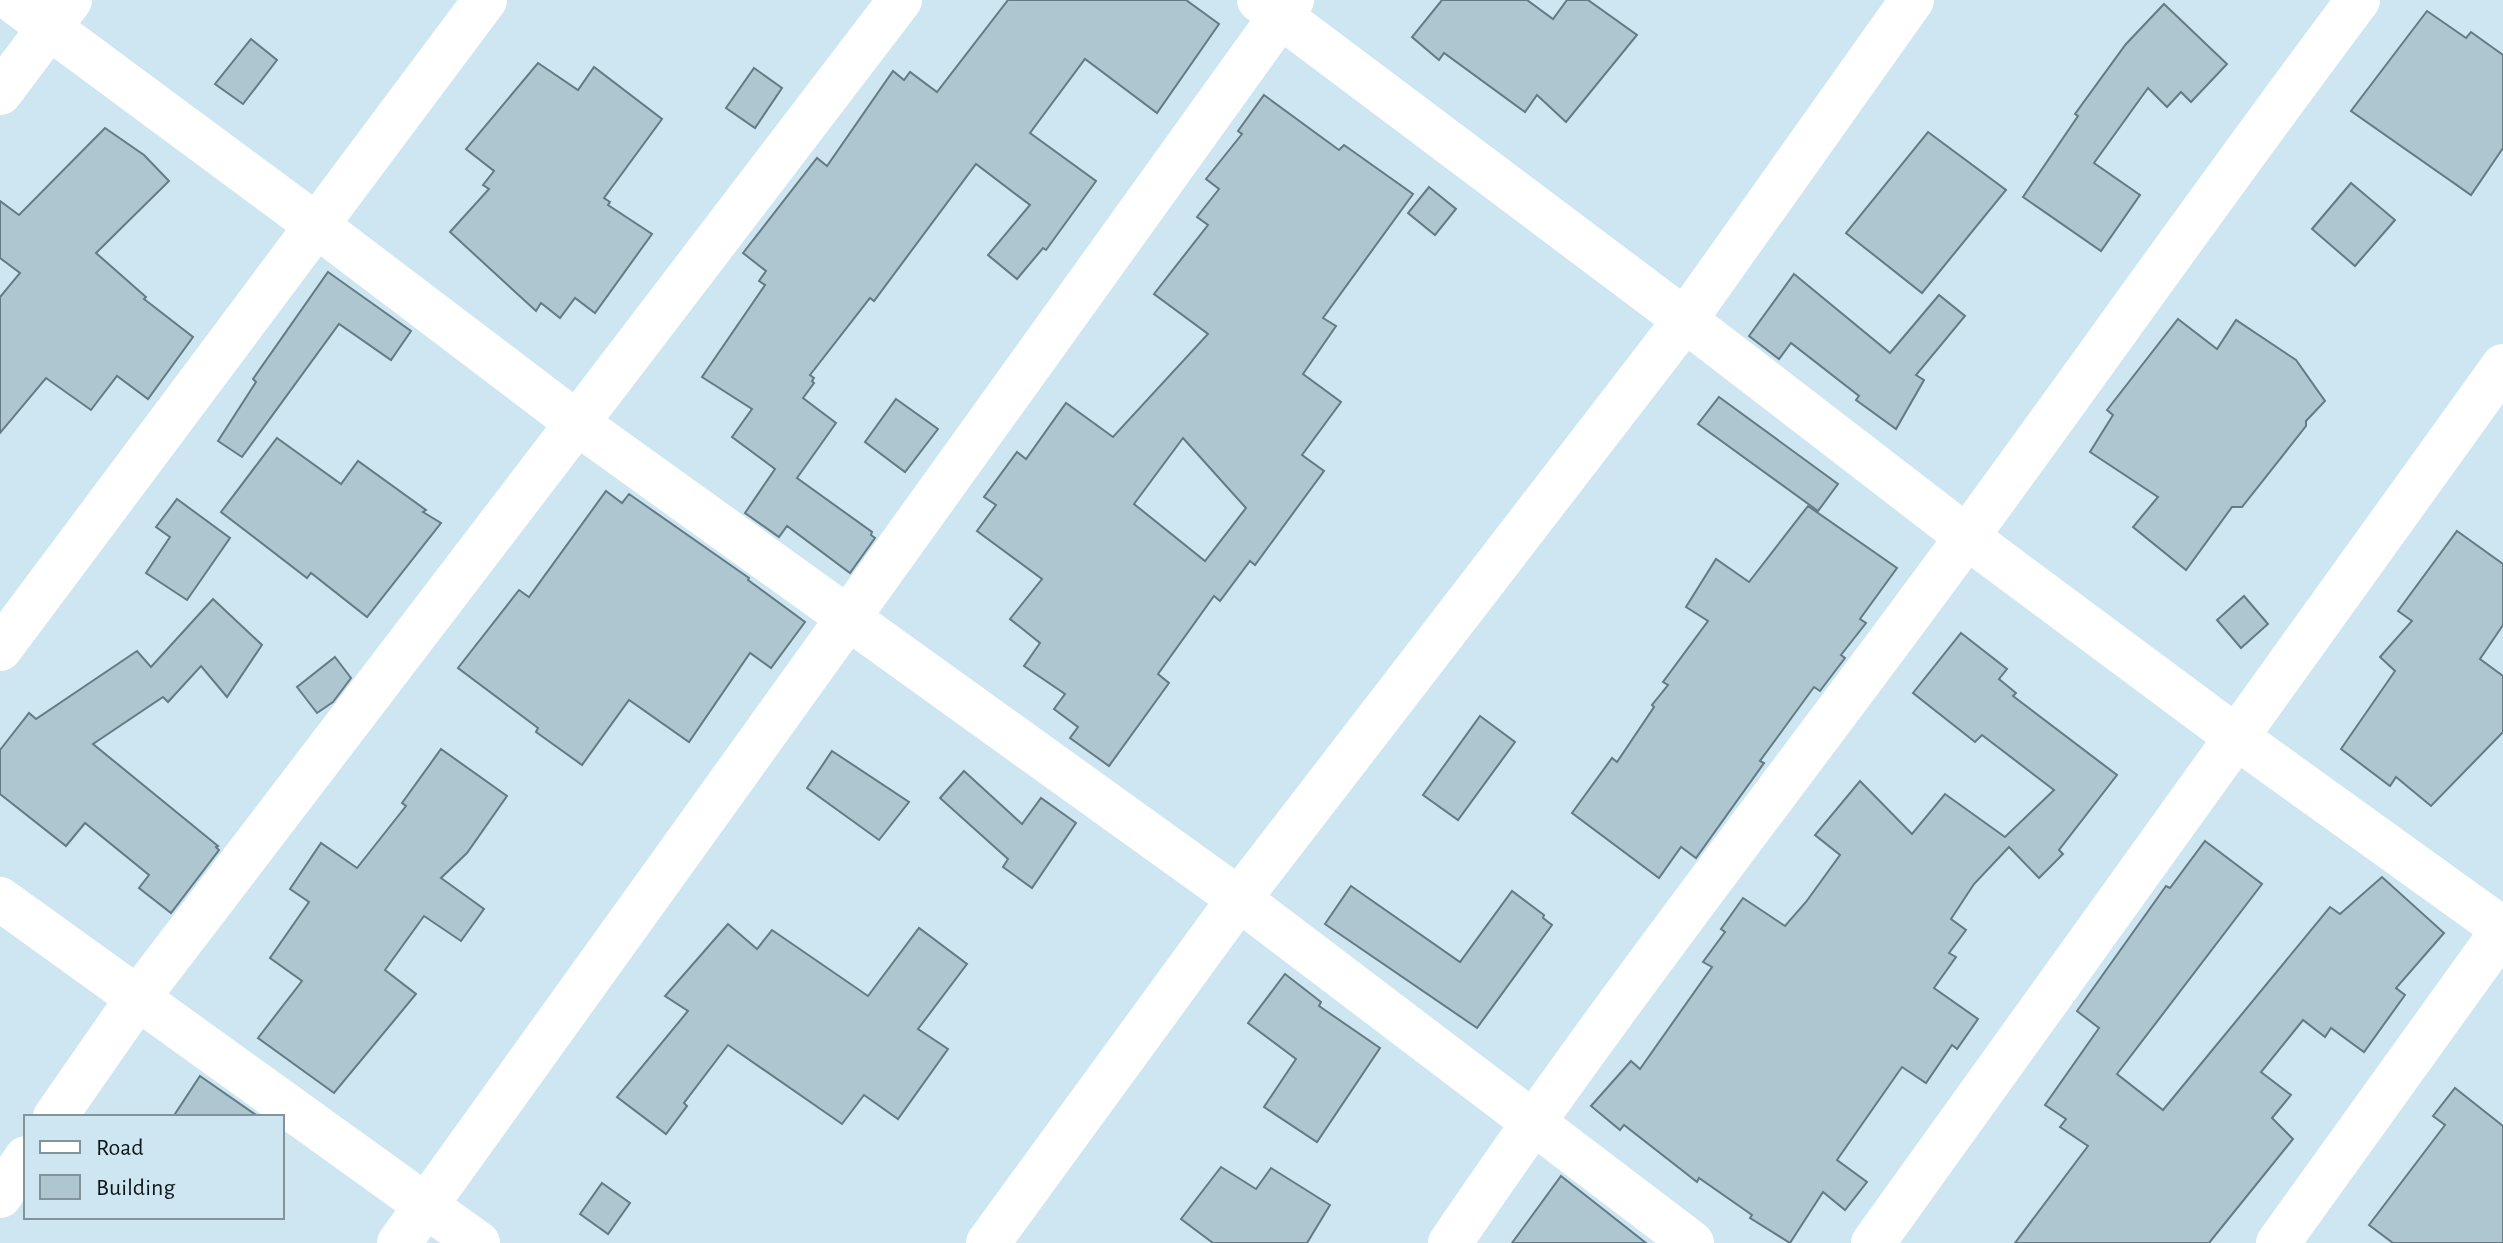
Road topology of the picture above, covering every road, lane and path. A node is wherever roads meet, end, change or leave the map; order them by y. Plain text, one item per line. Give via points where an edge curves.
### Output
1 (12, 0) edge
2 (485, 0) edge
3 (900, 0) edge
4 (1912, 0) edge
5 (2358, 0) edge
6 (1277, 5) edge
7 (60, 14) edge
8 (0, 93) edge
9 (316, 225) junction
10 (1685, 320) junction
11 (2503, 366) edge
12 (577, 423) junction
13 (1967, 537) junction
14 (849, 617) junction
15 (0, 649) edge
16 (2236, 737) junction
17 (0, 899) edge
18 (1239, 899) junction
19 (2503, 930) edge
20 (137, 999) junction
21 (56, 1115) edge
22 (1532, 1122) junction
23 (24, 1161) edge
24 (0, 1196) edge
25 (426, 1205) junction
26 (399, 1243) edge
27 (478, 1243) edge
28 (988, 1243) edge
29 (1450, 1243) edge
30 (1692, 1243) edge
31 (1873, 1243) edge
32 (2278, 1243) edge

1 - 7 street
2 - 9 street
3 - 12 street
4 - 10 street
5 - 13 street
6 - 10 street
6 - 14 street
7 - 8 street
7 - 9 street
9 - 12 street
9 - 15 street
10 - 13 street
10 - 18 street
11 - 16 street
12 - 14 street
12 - 20 street
13 - 16 street
13 - 22 street
14 - 18 street
14 - 25 street
16 - 19 street
16 - 31 street
17 - 20 street
18 - 22 street
18 - 28 street
19 - 32 street
20 - 21 street
20 - 25 street
22 - 29 street
22 - 30 street
23 - 24 street
25 - 26 street
25 - 27 street

